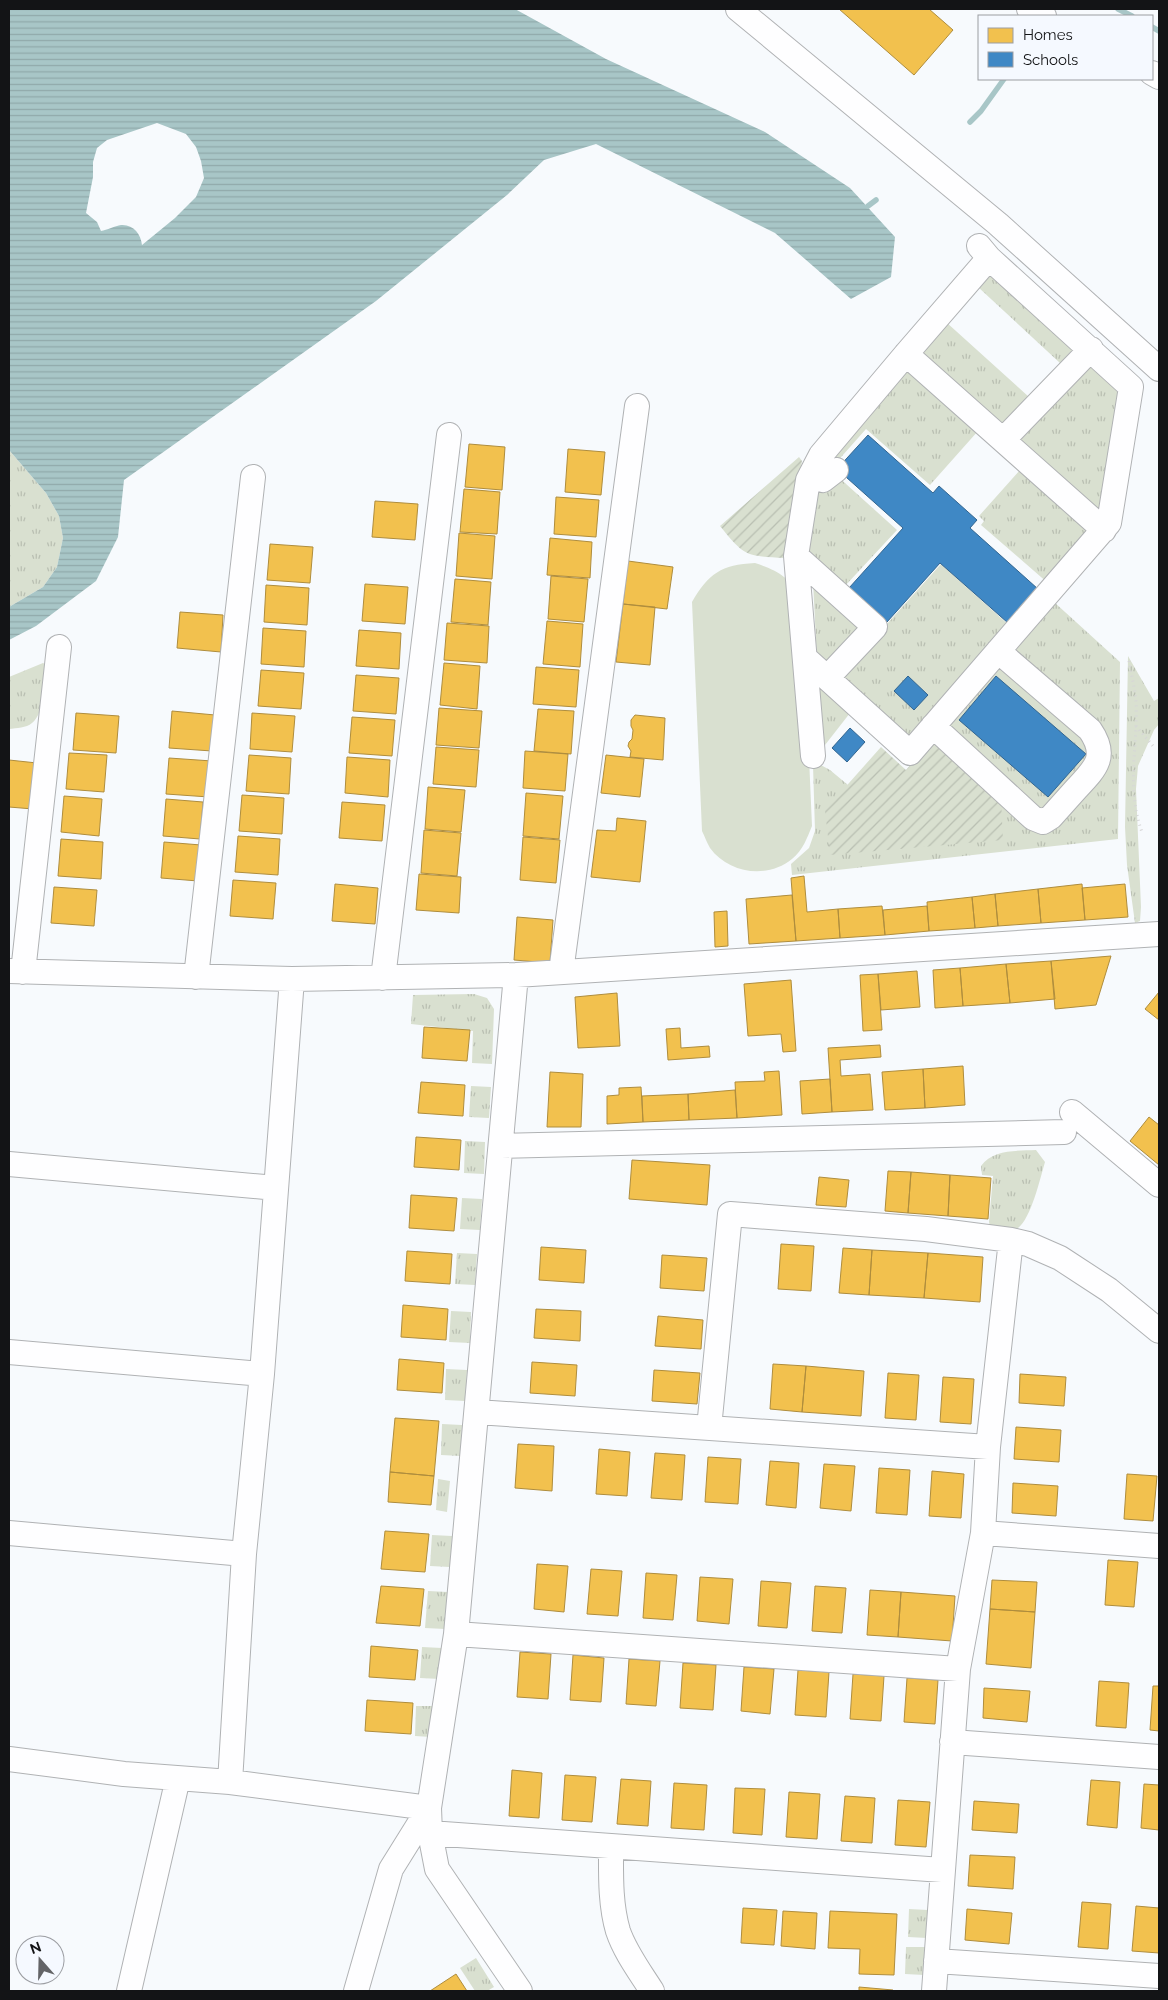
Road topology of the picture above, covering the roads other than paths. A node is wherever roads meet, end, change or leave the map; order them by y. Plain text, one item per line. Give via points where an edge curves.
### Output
1 (738, 9) edge
2 (1029, 9) edge
3 (1042, 15) edge
4 (1091, 348) junction
5 (906, 354) junction
6 (1159, 369) edge
7 (637, 406) dead end
8 (449, 435) dead end
9 (1003, 440) junction
10 (836, 470) dead end
11 (811, 474) junction
12 (253, 477) dead end
13 (1104, 530) junction
14 (796, 556) junction
15 (59, 647) dead end
16 (998, 651) junction
17 (805, 658) junction
18 (827, 678) junction
19 (933, 726) junction
20 (814, 756) dead end
21 (1159, 934) edge
22 (16, 971) edge
23 (561, 972) junction
24 (516, 975) junction
25 (196, 977) junction
26 (383, 978) junction
27 (292, 980) junction
28 (501, 1146) junction
29 (9, 1164) edge
30 (1159, 1185) edge
31 (276, 1188) junction
32 (1011, 1240) junction
33 (1159, 1331) edge
34 (9, 1352) edge
35 (262, 1374) junction
36 (477, 1412) junction
37 (708, 1428) junction
38 (988, 1447) junction
39 (9, 1533) edge
40 (983, 1533) junction
41 (1159, 1546) edge
42 (244, 1554) junction
43 (456, 1634) junction
44 (958, 1669) junction
45 (952, 1742) junction
46 (1159, 1757) edge
47 (9, 1759) edge
48 (178, 1778) junction
49 (230, 1782) junction
50 (429, 1808) junction
51 (430, 1833) junction
52 (611, 1846) junction
53 (942, 1870) junction
54 (936, 1961) junction
55 (1159, 1976) edge
56 (129, 1991) edge
57 (356, 1991) edge
58 (520, 1991) edge
59 (652, 1991) edge
60 (934, 1991) edge

1 - 6 street via 998,224
2 - 3 street
4 - 5 street via 984,252
4 - 9 street
4 - 13 street via 1131,387 1109,523
5 - 9 street
5 - 11 street via 821,455
7 - 23 street
8 - 26 street
9 - 13 street
10 - 11 street via 824,480
11 - 14 street
12 - 25 street
13 - 16 street
14 - 17 street
14 - 18 street via 875,627
15 - 22 street
16 - 19 street
16 - 19 street via 1090,730 1098,742 1096,767 1043,822 1033,818
17 - 18 street
17 - 20 street
18 - 19 street via 910,753
21 - 23 street
22 - 25 street
23 - 24 street
24 - 26 street
24 - 28 street
25 - 27 street
26 - 27 street
27 - 31 street
28 - 30 street via 1068,1122
28 - 36 street
29 - 31 street
31 - 35 street
32 - 33 street via 1060,1258 1109,1290
32 - 37 street via 926,1229 730,1214
32 - 38 street
34 - 35 street
35 - 42 street
36 - 37 street
36 - 43 street
37 - 38 street
38 - 40 street
39 - 42 street
40 - 41 street
40 - 44 street
42 - 49 street
43 - 44 street
43 - 50 street
44 - 45 street
45 - 46 street
45 - 53 street
47 - 48 street
48 - 49 street
48 - 56 street
49 - 50 street
50 - 51 street
50 - 57 street via 391,1869
51 - 52 street
51 - 58 street via 437,1869
52 - 53 street
52 - 59 street via 618,1932
53 - 54 street
54 - 55 street
54 - 60 street

